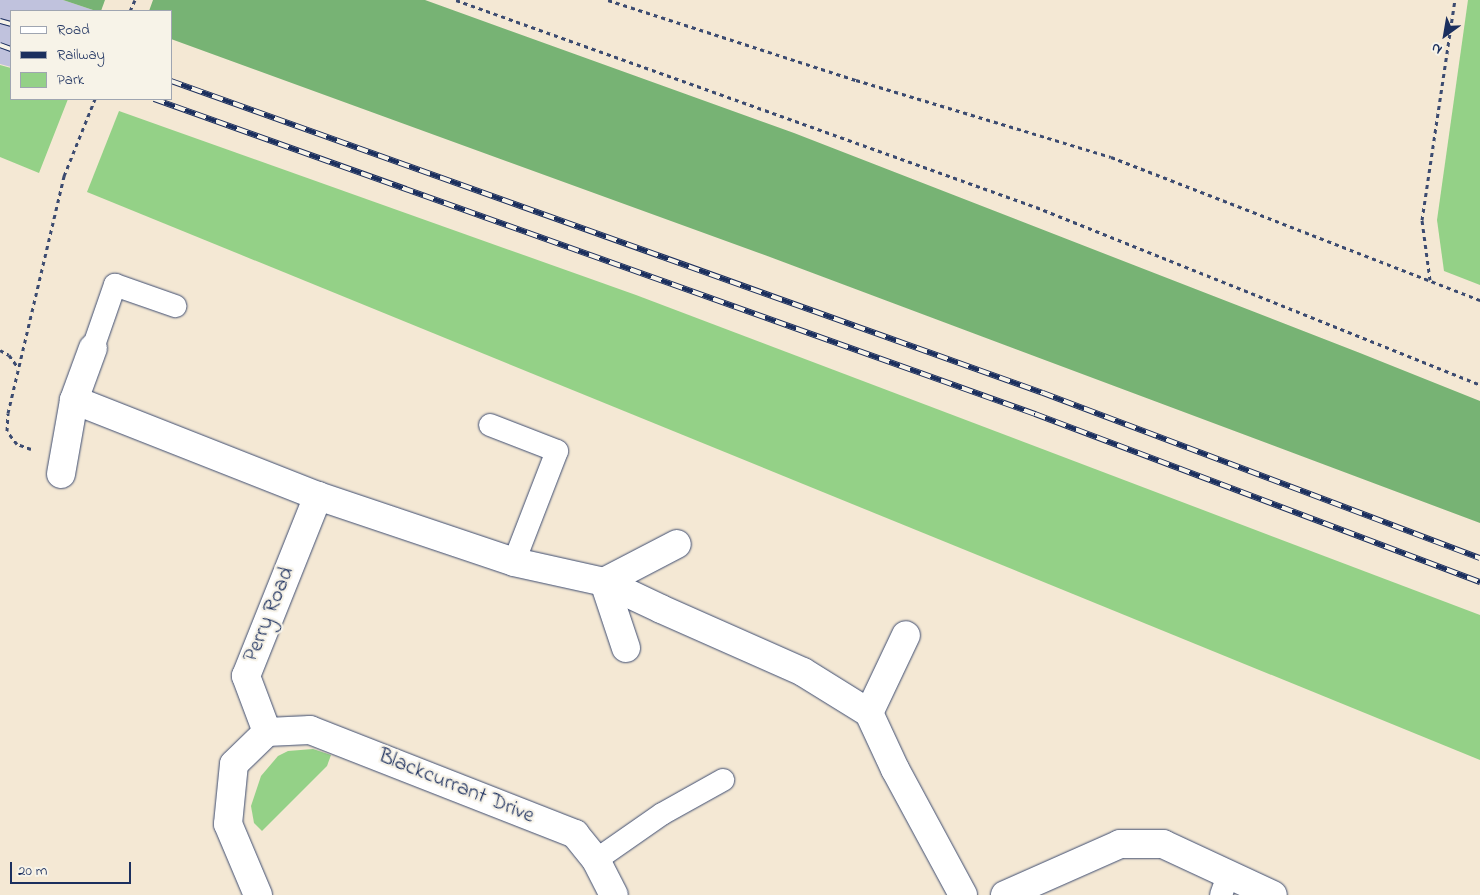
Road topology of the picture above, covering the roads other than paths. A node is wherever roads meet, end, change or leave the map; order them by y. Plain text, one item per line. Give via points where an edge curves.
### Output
1 (175, 306) dead end
2 (93, 348) joint
3 (74, 400) junction
4 (490, 425) dead end
5 (61, 474) dead end
6 (318, 496) junction
7 (677, 544) dead end
8 (514, 562) junction
9 (604, 582) junction
10 (906, 635) dead end
11 (626, 648) dead end
12 (869, 713) junction
13 (267, 732) junction
14 (723, 780) dead end
15 (596, 860) junction
16 (1225, 884) edge
17 (258, 895) edge
18 (614, 895) edge
19 (963, 895) edge
20 (1005, 895) edge
21 (1273, 895) edge

1 - 2 lane via 115,285
2 - 3 street
3 - 5 street
3 - 6 street
4 - 8 lane via 557,451
6 - 8 street
6 - 13 street, Perry Road via 246,676
7 - 9 street
8 - 9 street
9 - 11 street
9 - 12 street via 803,672
10 - 12 street
12 - 19 street via 895,770
13 - 15 street, Blackcurrant Drive via 310,730 575,834
13 - 17 street via 234,764 228,824
14 - 15 lane via 662,814
15 - 18 street, Blackcurrant Drive
16 - 20 street via 1163,844 1120,844
16 - 21 street

